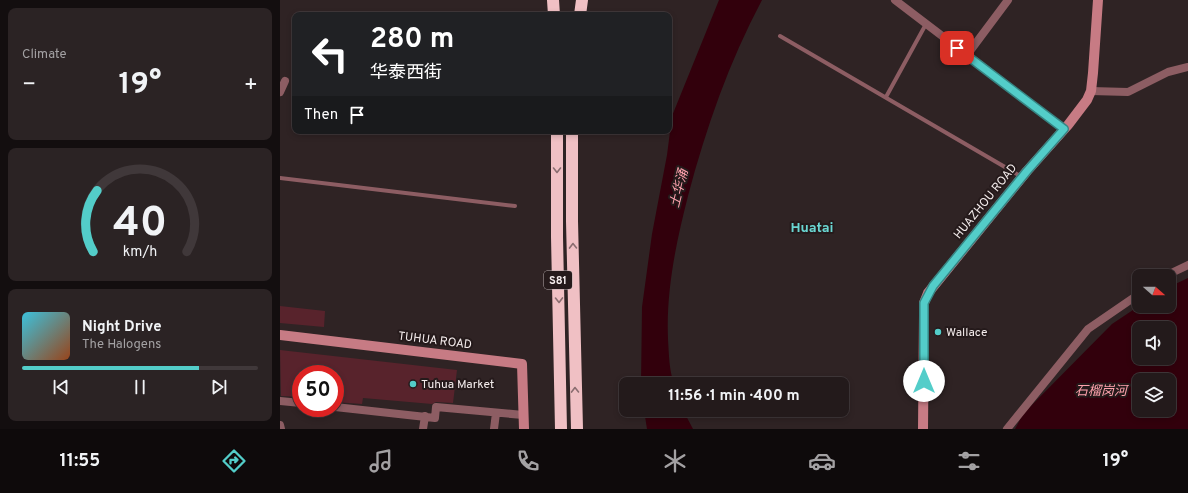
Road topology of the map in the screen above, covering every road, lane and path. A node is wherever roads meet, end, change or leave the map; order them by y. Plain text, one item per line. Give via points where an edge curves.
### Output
1 (553, 0) edge
2 (558, 0) edge
3 (574, 0) edge
4 (582, 0) edge
5 (894, 0) edge
6 (1008, 0) edge
7 (1098, 0) edge
8 (554, 12) edge
9 (558, 12) edge
10 (574, 12) edge
11 (580, 12) edge
12 (926, 24) junction
13 (780, 36) dead end
14 (967, 56) junction
15 (1188, 67) edge
16 (285, 81) dead end
17 (1091, 91) junction
18 (280, 92) edge
19 (886, 97) junction
20 (1064, 129) junction
21 (557, 134) edge
22 (572, 134) edge
23 (1022, 177) junction
24 (280, 178) edge
25 (516, 206) dead end
26 (1188, 265) edge
27 (1176, 271) edge
28 (1132, 299) edge
29 (280, 335) edge
30 (280, 401) edge
31 (292, 402) edge
32 (344, 408) edge
33 (496, 413) junction
34 (523, 415) junction
35 (425, 416) junction
36 (280, 425) edge
37 (281, 429) edge
38 (423, 429) edge
39 (494, 429) edge
40 (524, 429) edge
41 (561, 429) edge
42 (577, 429) edge
43 (923, 429) edge
44 (1007, 429) edge

1 - 8 highway
2 - 9 highway
3 - 10 highway
4 - 11 highway
5 - 12 street
6 - 14 street
7 - 17 main road, HUAZHOU ROAD
12 - 14 street
12 - 19 lane
13 - 19 lane
14 - 20 street
15 - 17 street via 1168,72 1128,92
16 - 18 street
17 - 20 main road, HUAZHOU ROAD via 1082,108
19 - 23 lane
20 - 23 main road, HUAZHOU ROAD
21 -> 41 highway, S81
42 -> 22 highway, S81
23 - 43 main road, HUAZHOU ROAD via 933,286 924,303
24 - 25 lane
26 - 27 street
28 - 44 street via 1088,329
29 - 34 main road, TUHUA ROAD via 522,364
30 - 31 street
32 - 35 street
33 - 34 street
33 - 35 street via 436,407 436,418
33 - 39 street
34 - 40 main road, TUHUA ROAD
35 - 38 street
36 - 37 street

